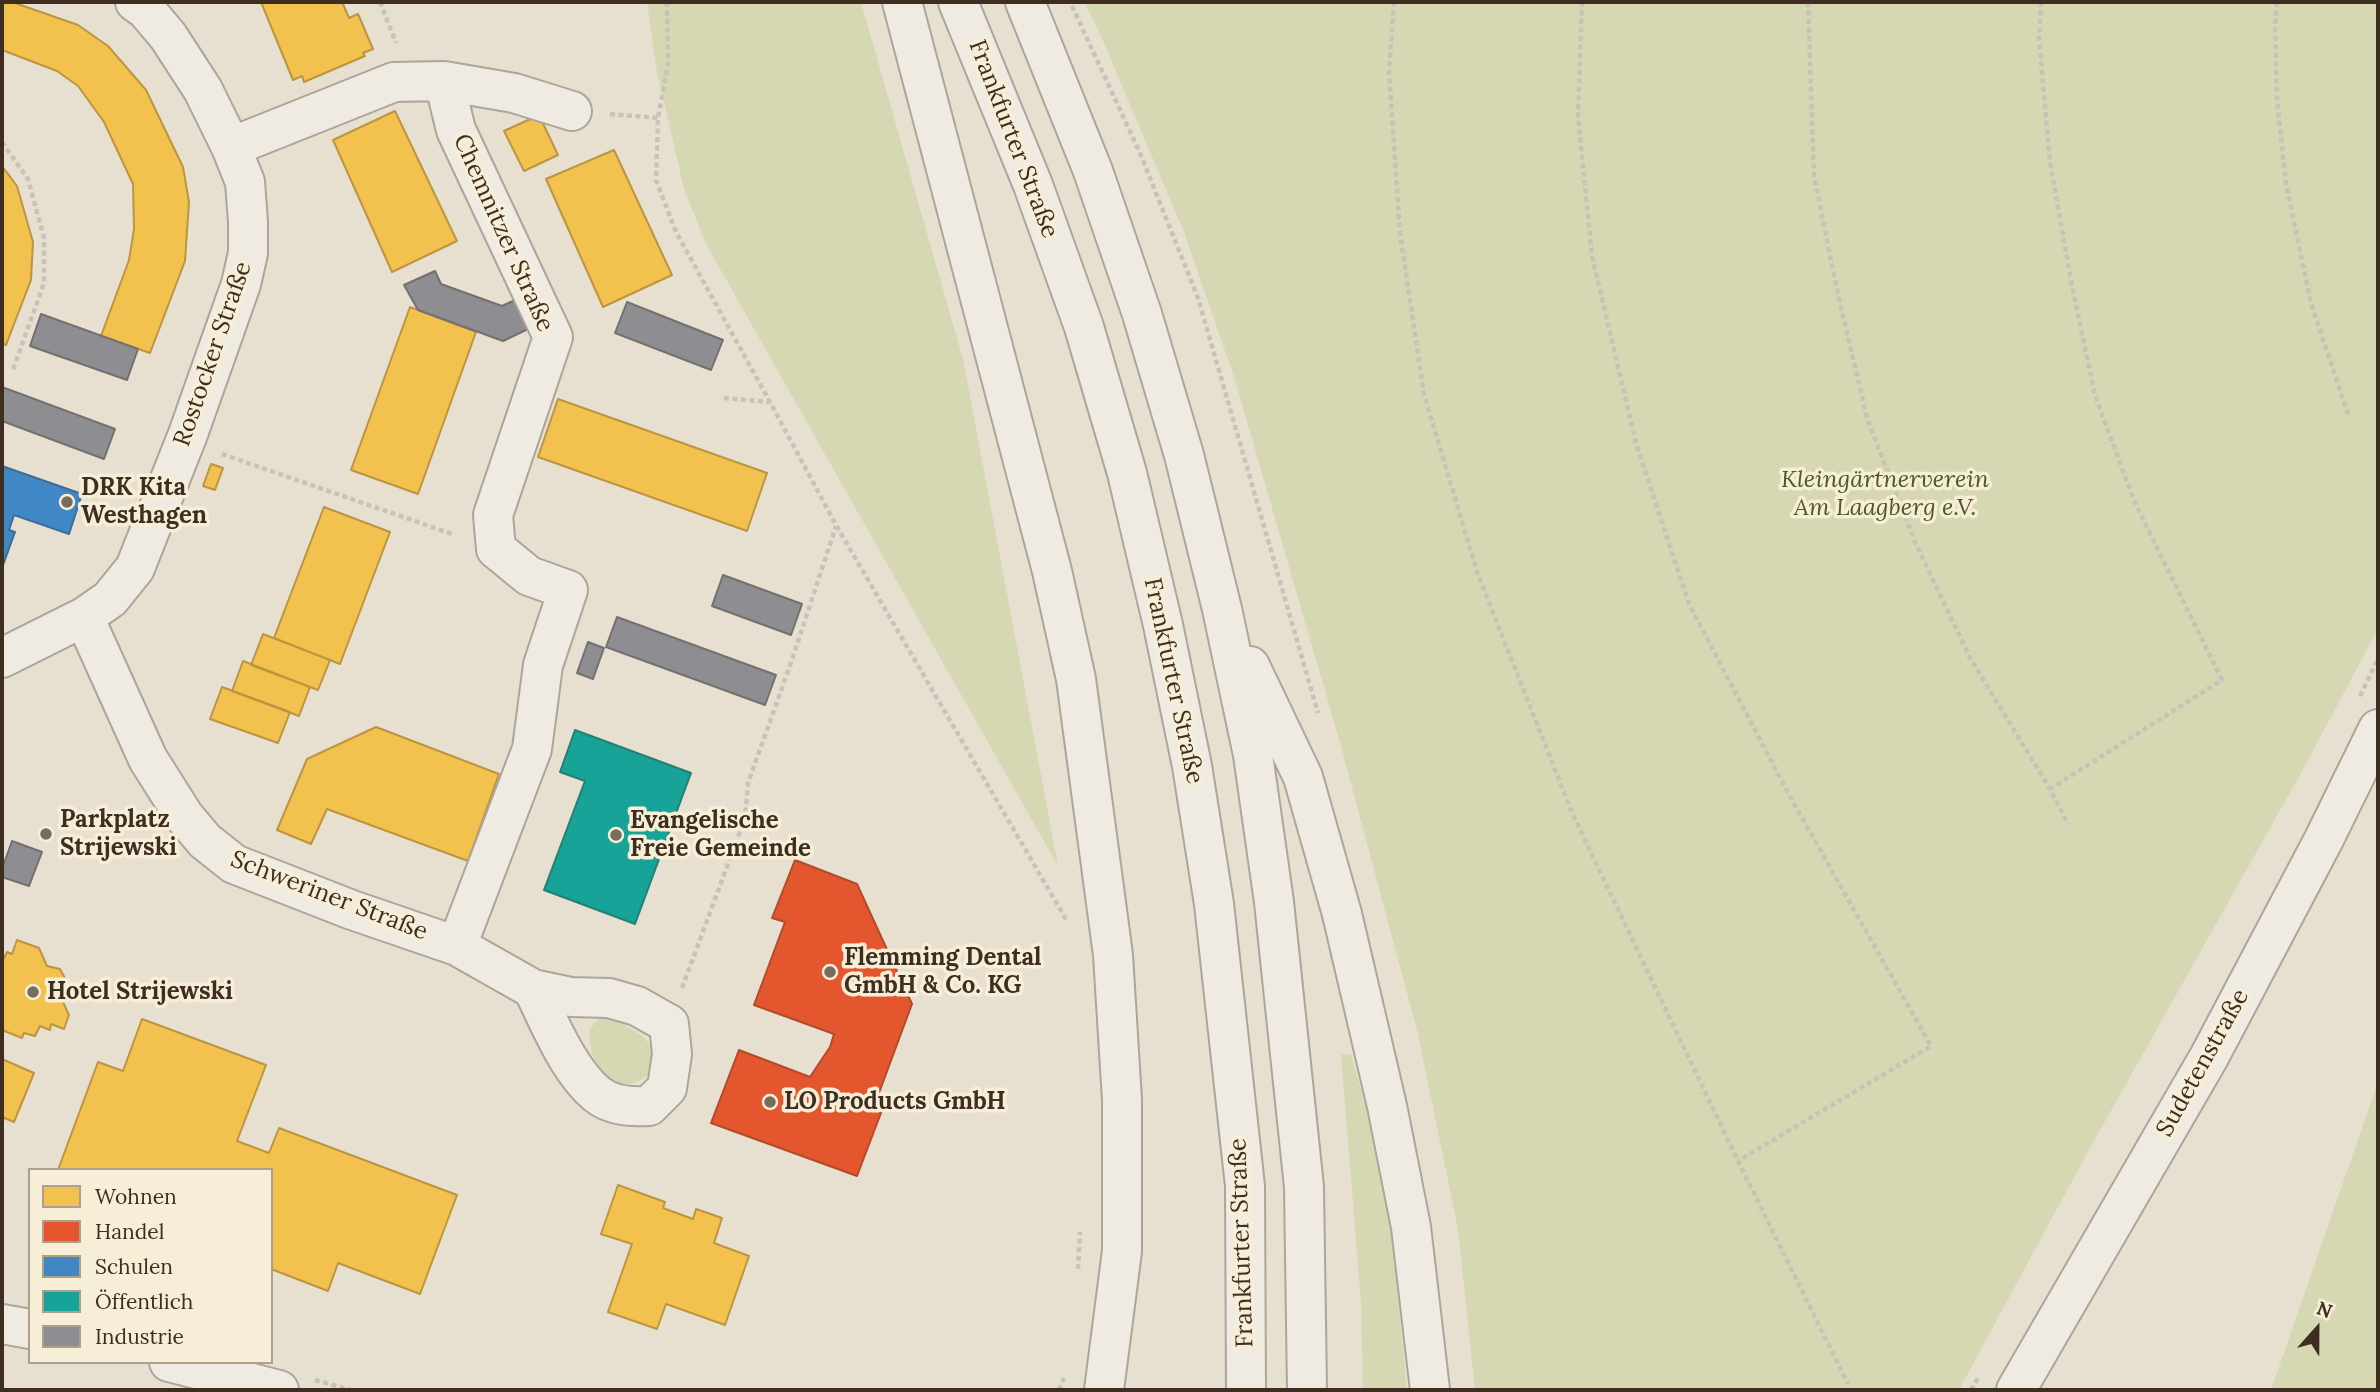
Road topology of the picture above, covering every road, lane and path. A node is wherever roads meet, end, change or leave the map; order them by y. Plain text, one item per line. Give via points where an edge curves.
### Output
1 (135, 2) edge
2 (667, 2) edge
3 (902, 2) edge
4 (958, 2) edge
5 (1025, 2) edge
6 (1394, 2) edge
7 (1582, 2) edge
8 (1808, 2) edge
9 (2041, 2) edge
10 (2277, 2) edge
11 (444, 81) junction
12 (572, 111) joint
13 (657, 118) junction
14 (2, 142) edge
15 (231, 147) junction
16 (13, 370) dead end
17 (724, 398) dead end
18 (771, 402) junction
19 (2349, 416) dead end
20 (185, 441) junction
21 (836, 525) junction
22 (496, 550) junction
23 (1222, 609) junction
24 (84, 617) junction
25 (2, 658) edge
26 (2378, 729) edge
27 (2050, 789) junction
28 (2068, 824) dead end
29 (1071, 928) dead end
30 (457, 946) junction
31 (533, 989) junction
32 (669, 1024) junction
33 (1738, 1161) junction
34 (1081, 1226) dead end
35 (1077, 1279) dead end
36 (2, 1324) edge
37 (28, 1329) edge
38 (177, 1364) edge
39 (1067, 1369) dead end
40 (1848, 1384) dead end
41 (279, 1390) edge
42 (1059, 1390) edge
43 (1104, 1390) edge
44 (1246, 1390) edge
45 (1307, 1390) edge
46 (1430, 1390) edge
47 (2016, 1390) edge

1 - 15 street, Rostocker Straße via 169,36
2 - 13 path via 668,65
3 - 43 street via 1052,571 1076,679 1112,955 1122,1100 1122,1251
4 - 44 street, Frankfurter Straße via 1033,184 1083,327 1127,473 1187,740 1214,904 1245,1186
5 - 23 street via 1093,171 1142,314 1184,455
6 - 33 path via 1389,72 1399,219 1424,394 1477,572 1573,815
7 - 33 path via 1578,116 1592,257 1636,443 1689,604 1788,793 1931,1046
8 - 27 path via 1814,176 1867,418 1914,542 1970,658
9 - 27 path via 2039,39 2050,162 2095,395 2134,503 2222,680
10 - 19 path via 2277,99 2286,184 2311,303
11 - 12 street via 514,93
11 - 15 street via 394,82
11 - 22 street, Chemnitzer Straße via 456,130 553,337 493,515
12 - 13 path
13 - 18 path via 656,180 676,232
14 - 16 path via 28,179 44,238 44,283
15 - 20 street, Rostocker Straße via 244,182 248,253
17 - 18 path
18 - 21 path
20 - 22 path
20 - 24 street, Rostocker Straße via 135,568 110,599
21 - 29 path
21 - 32 path via 748,783 744,818
22 - 30 street via 529,576 568,590 543,665 531,749
23 - 45 street via 1253,755 1274,902 1304,1187
23 - 46 street via 1303,777 1342,914 1411,1227
24 - 25 street, Rostocker Straße
24 - 30 street, Schweriner Straße via 148,759 205,841 234,864
26 - 47 street, Sudetenstraße via 2209,1057
27 - 28 path
30 - 31 street, Schweriner Straße
31 - 32 street, Schweriner Straße via 609,998 637,1006
31 - 32 street via 577,1071 599,1096 629,1108 649,1106 667,1088 672,1054
33 - 40 path
34 - 35 path
36 - 37 street
38 - 41 street
39 - 42 path

